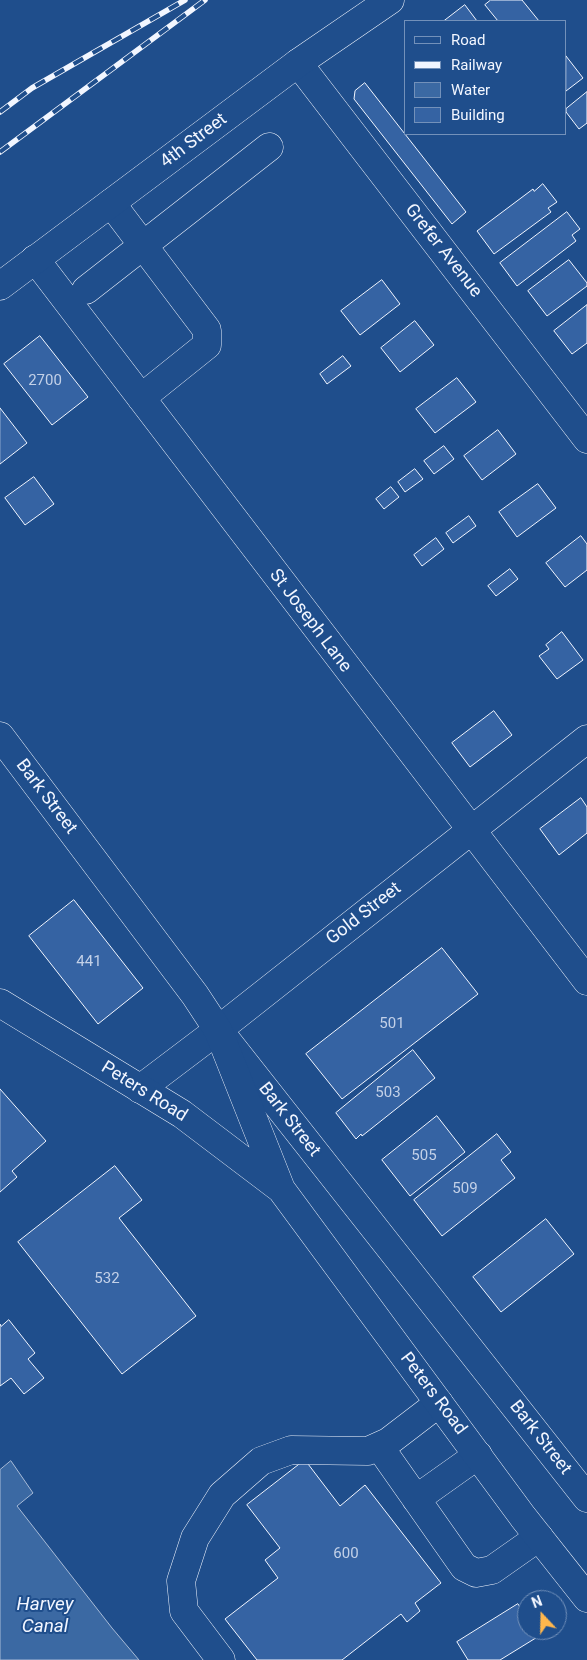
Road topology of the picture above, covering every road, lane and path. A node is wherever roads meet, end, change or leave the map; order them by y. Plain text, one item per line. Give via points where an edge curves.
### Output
1 (390, 0) edge
2 (298, 63) junction
3 (270, 147) dead end
4 (111, 203) junction
5 (143, 246) junction
6 (35, 259) junction
7 (0, 286) edge
8 (86, 290) dead end
9 (141, 398) junction
10 (587, 439) edge
11 (0, 736) edge
12 (587, 739) edge
13 (470, 830) junction
14 (587, 981) edge
15 (0, 1003) edge
16 (218, 1030) junction
17 (140, 1089) junction
18 (281, 1189) junction
19 (439, 1403) junction
20 (379, 1446) junction
21 (478, 1455) junction
22 (587, 1498) edge
23 (416, 1499) junction
24 (539, 1537) junction
25 (587, 1598) edge
26 (221, 1660) edge

1 - 2 street, 4th Street
2 - 4 street, 4th Street
2 - 10 street, Grefer Avenue
3 - 5 street
4 - 5 street
4 - 6 street, 4th Street
5 - 8 street
5 - 9 street via 207,330 208,345
6 - 7 street, 4th Street
6 - 9 street, St Joseph Lane
9 - 13 street, St Joseph Lane
11 - 16 street, Bark Street
12 - 13 street, Gold Street
13 - 14 street, St Joseph Lane
13 - 16 street, Gold Street
15 - 17 street, Peters Road
16 - 17 street, Gold Street
16 - 18 street, Peters Road
16 - 22 street, Bark Street
17 - 18 street, Peters Road via 182,1114
18 - 19 street, Peters Road
19 - 20 street
19 - 21 street, Peters Road
20 - 23 street
20 - 26 street via 368,1451 291,1450 262,1461 222,1495 195,1538 181,1581 184,1612
21 - 23 street
21 - 24 street, Peters Road
23 - 24 street via 464,1567 476,1573 492,1570
24 - 25 street, Peters Road

